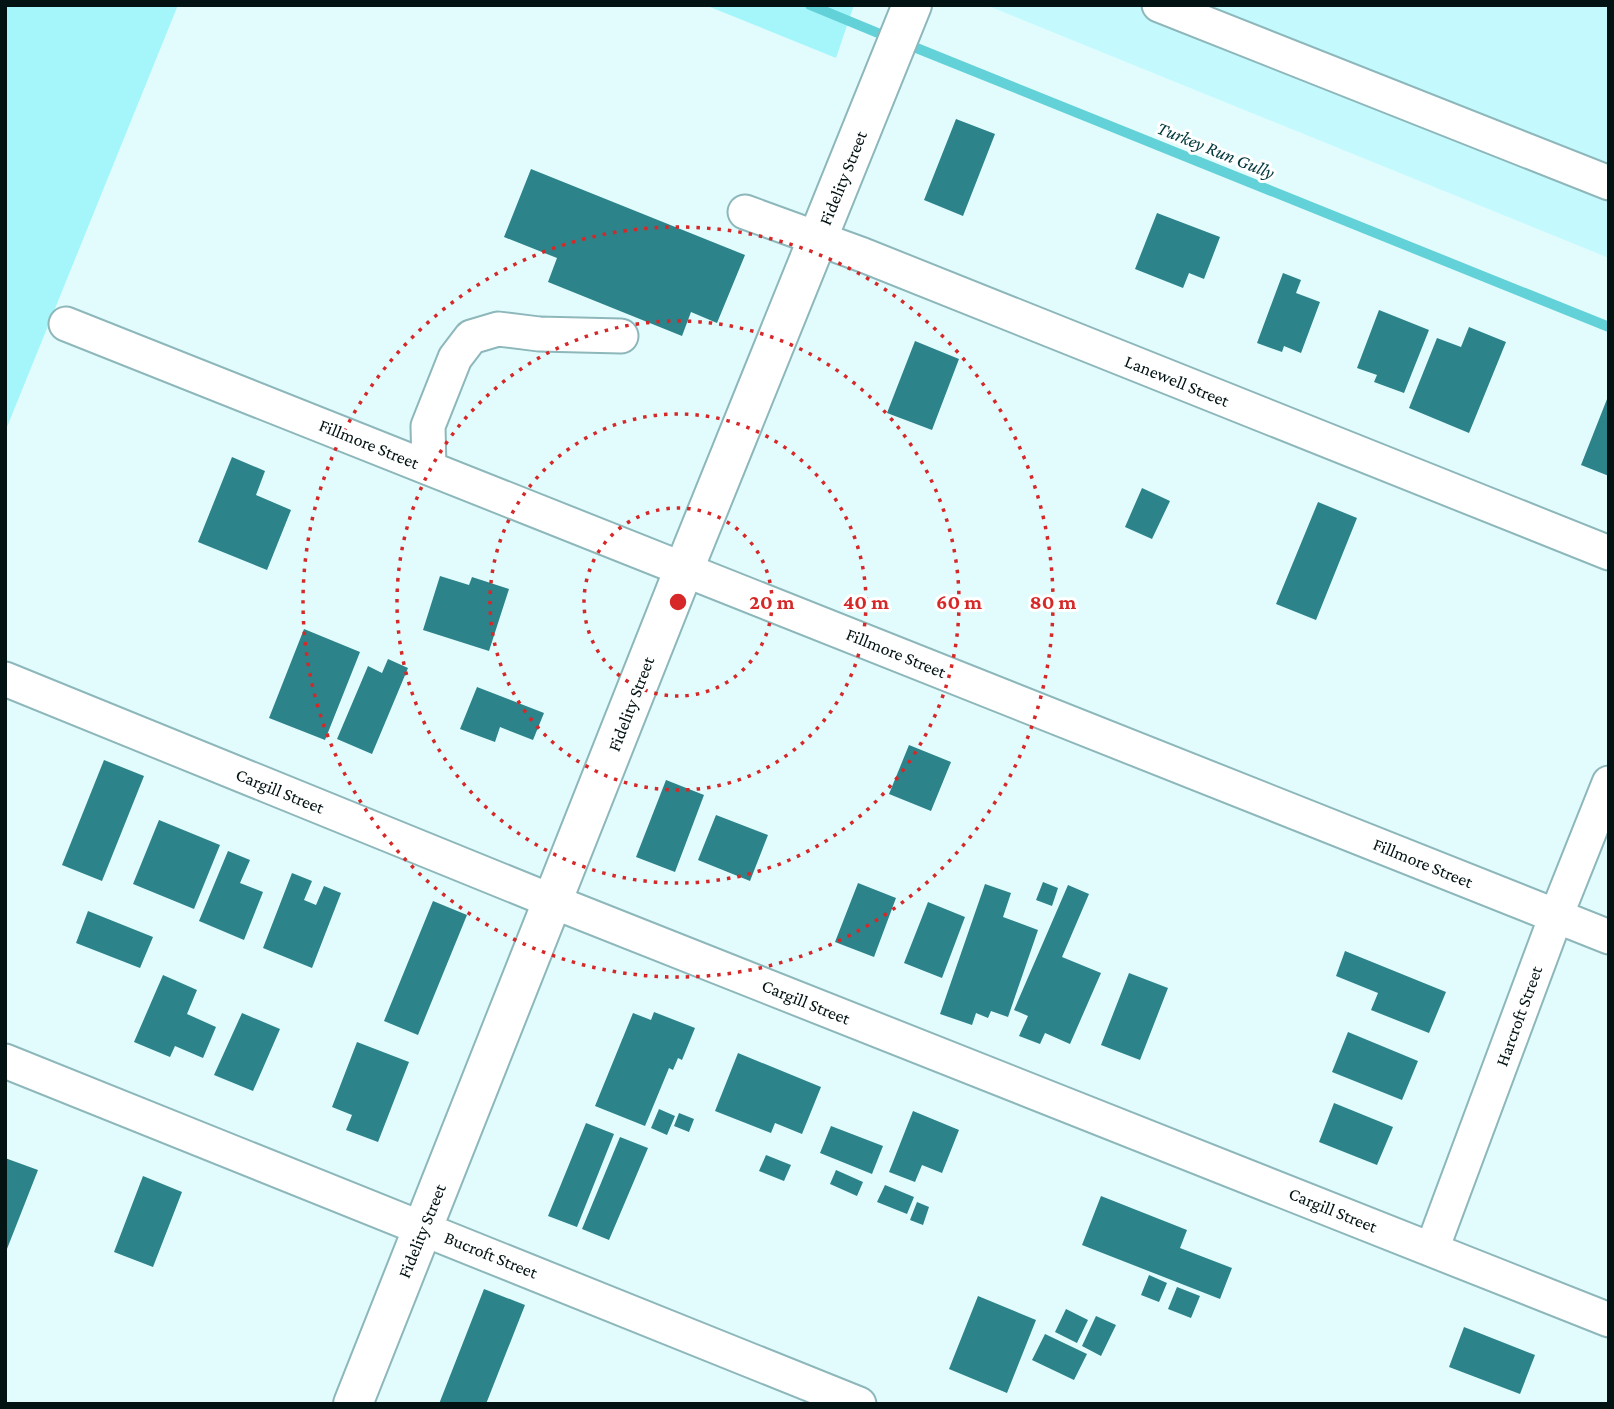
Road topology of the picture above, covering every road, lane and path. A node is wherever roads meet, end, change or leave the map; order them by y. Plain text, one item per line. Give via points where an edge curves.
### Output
1 (912, 5) edge
2 (1159, 5) edge
3 (1609, 183) edge
4 (745, 212) dead end
5 (819, 238) junction
6 (66, 324) dead end
7 (621, 336) dead end
8 (429, 468) junction
9 (1609, 553) edge
10 (684, 569) junction
11 (5, 679) edge
12 (1609, 783) edge
13 (554, 902) junction
14 (1556, 916) junction
15 (1609, 937) edge
16 (5, 1061) edge
17 (423, 1227) junction
18 (1432, 1249) junction
19 (1609, 1320) edge
20 (353, 1404) edge
21 (859, 1404) edge

1 - 5 main road, Fidelity Street
2 - 3 street
4 - 5 street, Lanewell Street
5 - 9 street, Lanewell Street
5 - 10 main road, Fidelity Street
6 - 8 street, Fillmore Street
7 - 8 street via 498,329 471,337 455,358 428,426
8 - 10 street, Fillmore Street
10 - 13 main road, Fidelity Street
10 - 14 street, Fillmore Street
11 - 13 street, Cargill Street
12 - 14 street, Harcroft Street
13 - 17 main road, Fidelity Street
13 - 18 street, Cargill Street
14 - 15 street, Fillmore Street
14 - 18 street, Harcroft Street
16 - 17 street, Bucroft Street
17 - 20 main road, Fidelity Street
17 - 21 street, Bucroft Street
18 - 19 street, Cargill Street

